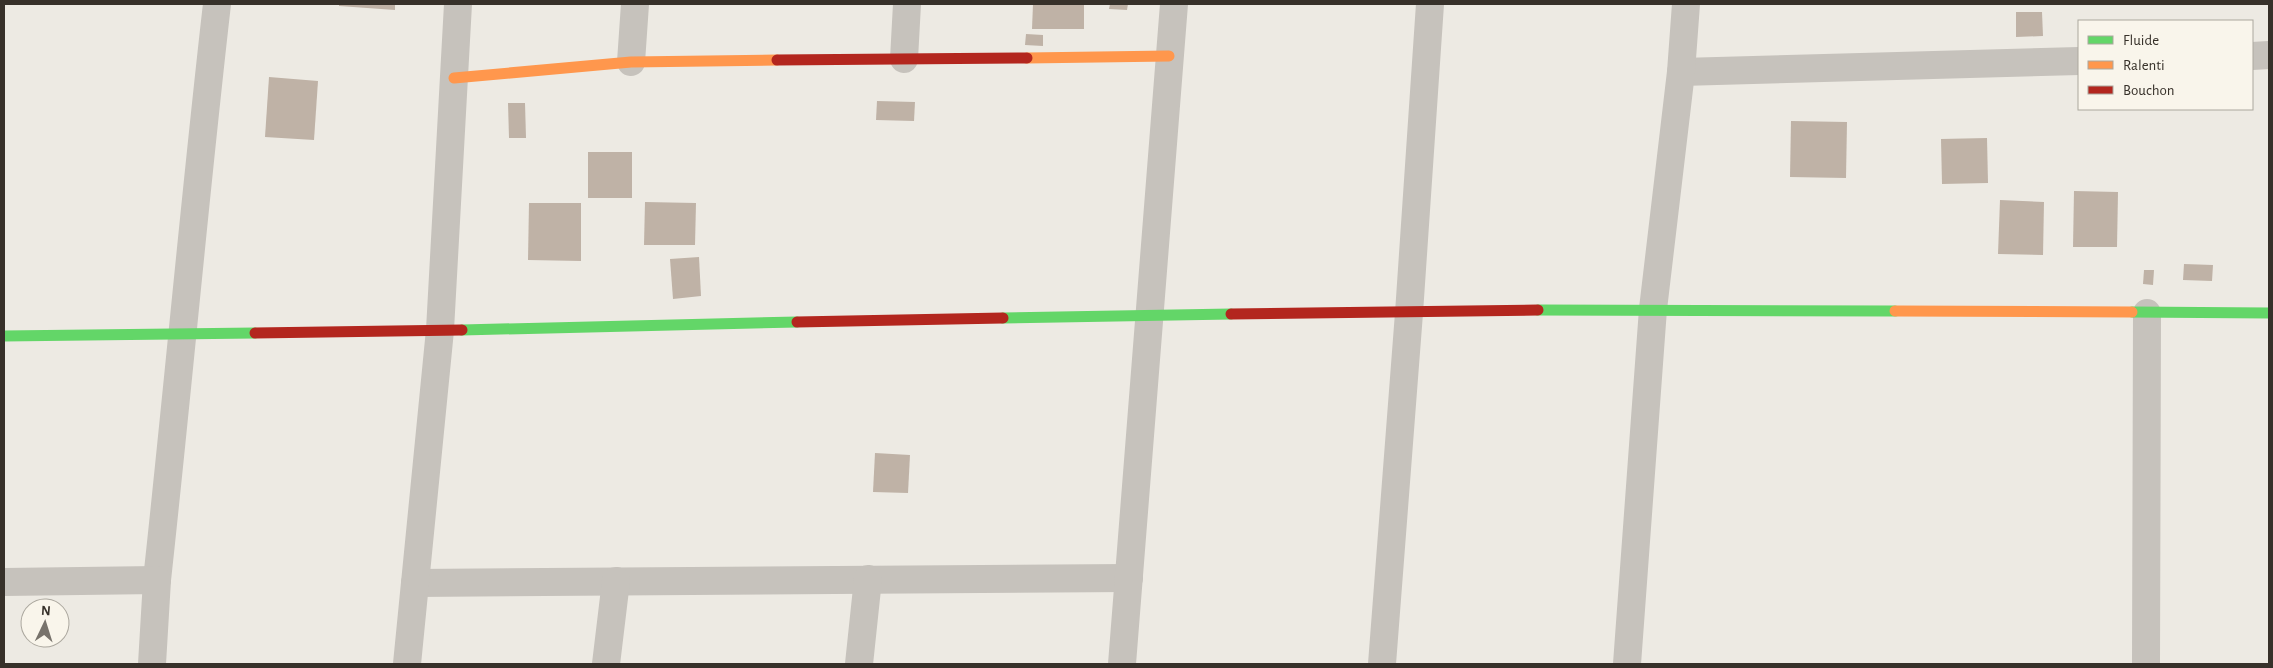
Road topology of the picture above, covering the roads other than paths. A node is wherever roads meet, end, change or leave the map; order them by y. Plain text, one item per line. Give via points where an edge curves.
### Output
1 (217, 4) edge
2 (458, 4) edge
3 (636, 4) edge
4 (907, 4) edge
5 (1174, 4) edge
6 (1430, 4) edge
7 (1686, 4) edge
8 (2269, 55) edge
9 (1170, 56) junction
10 (2253, 56) edge
11 (904, 58) junction
12 (2078, 61) edge
13 (632, 62) junction
14 (1681, 72) junction
15 (454, 78) junction
16 (1652, 309) junction
17 (1409, 313) junction
18 (2147, 313) junction
19 (2269, 313) edge
20 (1149, 315) junction
21 (440, 330) junction
22 (184, 332) junction
23 (4, 336) edge
24 (1129, 578) junction
25 (868, 579) junction
26 (157, 580) junction
27 (616, 580) junction
28 (4, 582) edge
29 (415, 583) junction
30 (152, 664) edge
31 (407, 664) edge
32 (606, 664) edge
33 (859, 664) edge
34 (1122, 664) edge
35 (1382, 664) edge
36 (1627, 664) edge
37 (2146, 664) edge

1 - 22 street via 202,128
2 - 15 street
3 - 13 street
4 - 11 street
5 - 9 street
6 - 17 street
7 - 14 street
8 - 10 street
9 - 11 street
9 - 20 street
11 - 13 street
12 - 14 street
13 - 15 street
14 - 16 street
15 - 21 street
16 - 17 street
16 - 18 street
16 - 36 street
17 - 20 street
17 - 35 street
18 - 19 street
18 - 37 street
20 - 21 street
20 - 24 street
21 - 22 street
21 - 29 street
22 - 23 street
22 - 26 street
24 - 25 street
24 - 34 street
25 - 27 street
25 - 33 street
26 - 28 street
26 - 30 street
27 - 29 street
27 - 32 street
29 - 31 street

